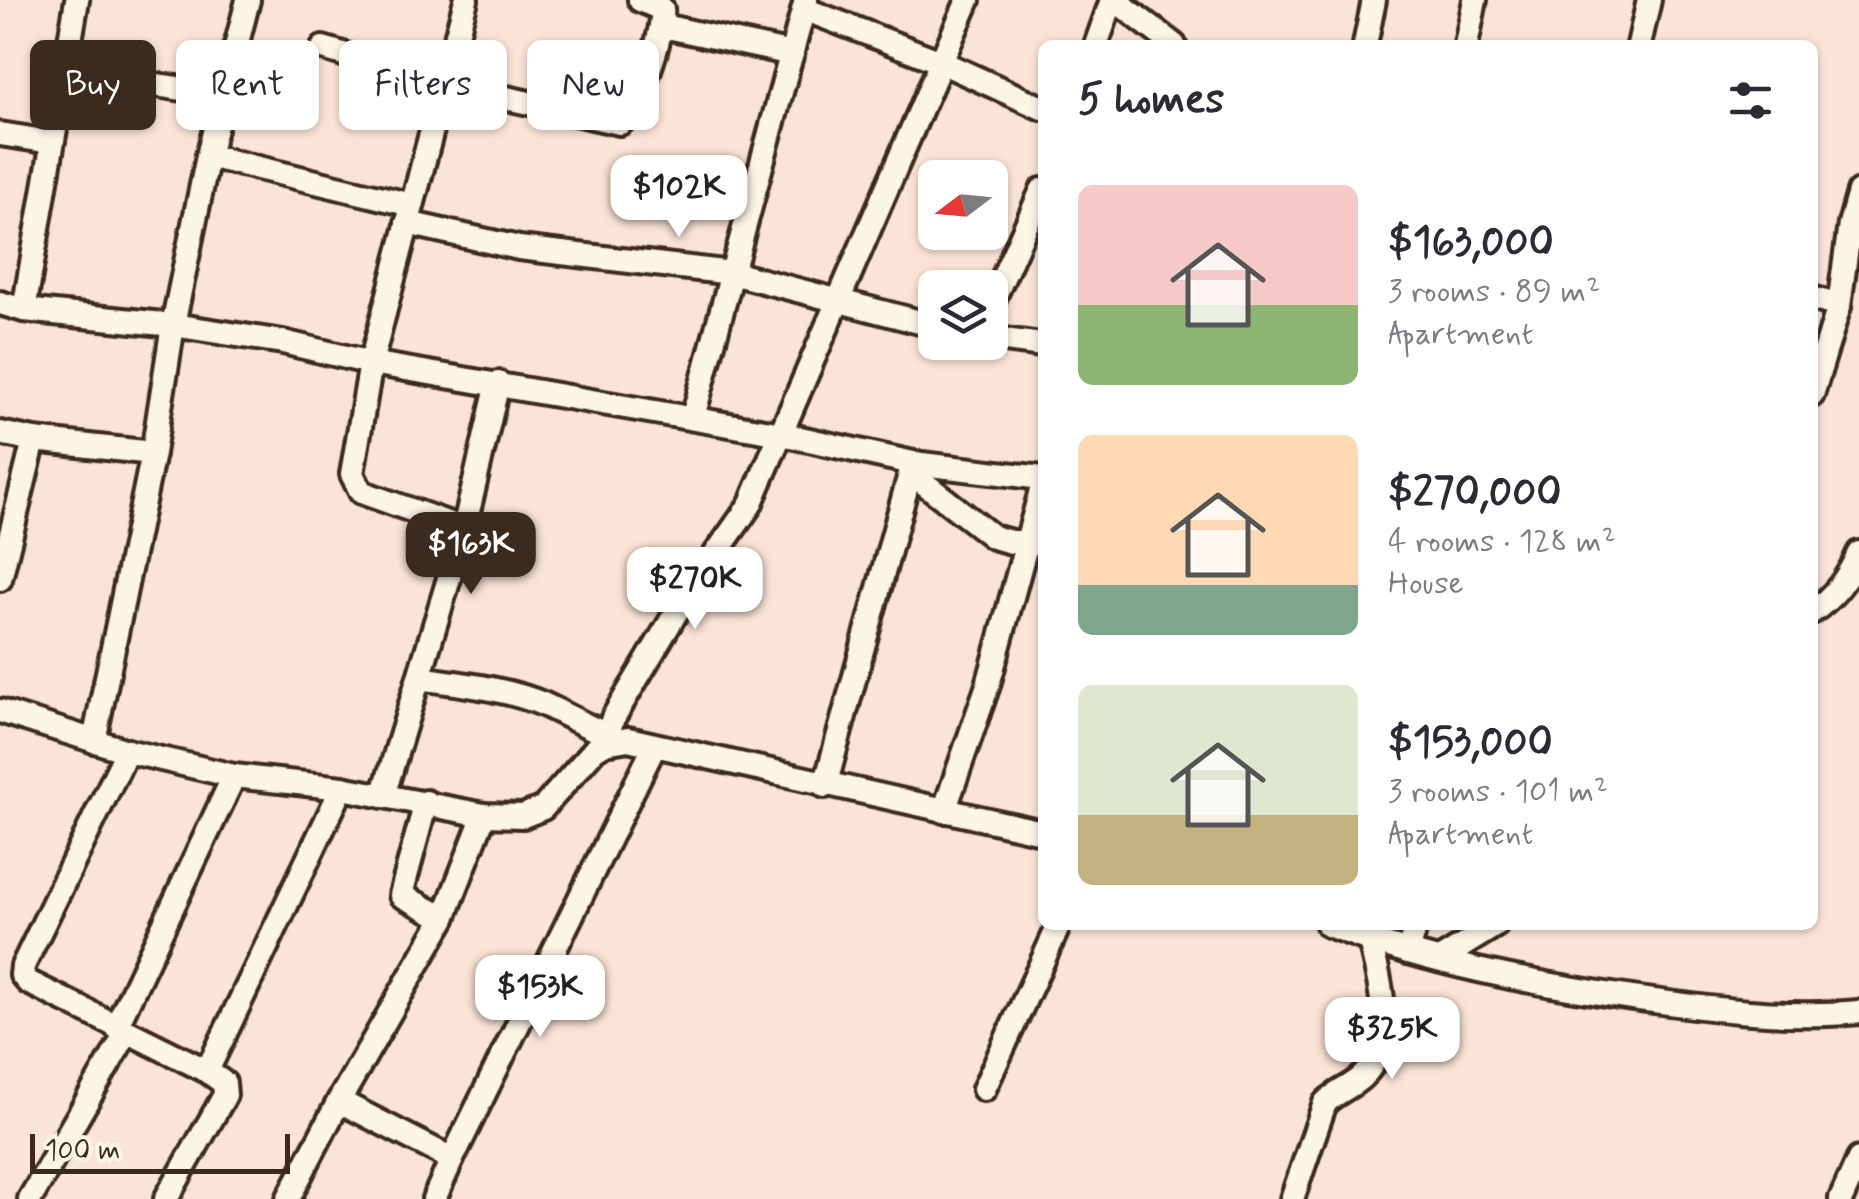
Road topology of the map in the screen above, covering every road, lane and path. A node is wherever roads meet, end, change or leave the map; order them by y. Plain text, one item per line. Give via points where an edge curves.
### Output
1 (78, 0) edge
2 (248, 0) edge
3 (466, 0) edge
4 (640, 0) edge
5 (968, 0) edge
6 (1114, 0) edge
7 (1374, 0) edge
8 (1475, 0) edge
9 (1649, 0) edge
10 (805, 4) edge
11 (663, 26) junction
12 (238, 40) edge
13 (455, 40) edge
14 (1098, 40) edge
15 (1167, 40) edge
16 (1366, 40) edge
17 (1467, 40) edge
18 (1640, 40) edge
19 (322, 48) dead end
20 (339, 53) edge
21 (792, 54) junction
22 (941, 62) junction
23 (507, 98) edge
24 (1038, 106) edge
25 (215, 130) edge
26 (431, 130) edge
27 (0, 134) edge
28 (51, 142) junction
29 (208, 156) junction
30 (1859, 192) edge
31 (1038, 199) edge
32 (409, 214) junction
33 (1006, 270) edge
34 (732, 273) junction
35 (1818, 300) edge
36 (838, 302) junction
37 (0, 303) edge
38 (1839, 306) junction
39 (24, 310) junction
40 (918, 322) edge
41 (173, 326) junction
42 (1008, 340) edge
43 (1038, 344) edge
44 (371, 363) junction
45 (1818, 375) edge
46 (498, 383) junction
47 (693, 417) junction
48 (0, 432) edge
49 (782, 434) junction
50 (34, 440) junction
51 (153, 454) junction
52 (912, 468) junction
53 (1038, 478) edge
54 (464, 529) junction
55 (1036, 542) edge
56 (1859, 553) edge
57 (0, 579) edge
58 (1818, 607) edge
59 (419, 678) junction
60 (0, 711) edge
61 (606, 739) junction
62 (94, 741) junction
63 (654, 747) junction
64 (127, 751) junction
65 (234, 776) junction
66 (825, 786) junction
67 (342, 788) junction
68 (383, 796) junction
69 (426, 802) junction
70 (944, 811) junction
71 (484, 815) junction
72 (1038, 831) edge
73 (444, 918) junction
74 (1057, 930) edge
75 (1341, 930) edge
76 (1415, 930) edge
77 (1488, 930) edge
78 (1370, 941) junction
79 (1408, 952) junction
80 (1441, 959) junction
81 (1859, 1012) edge
82 (121, 1029) junction
83 (207, 1071) junction
84 (984, 1089) dead end
85 (338, 1101) junction
86 (452, 1159) junction
87 (1859, 1159) edge
88 (30, 1199) edge
89 (166, 1199) edge
90 (288, 1199) edge
91 (434, 1199) edge
92 (1292, 1199) edge
93 (1841, 1199) edge

1 - 28 street
2 - 12 street
3 - 13 street
4 - 11 street via 662,9
5 - 22 street
6 - 14 street
6 - 15 street
7 - 16 street
8 - 17 street
9 - 18 street
10 - 21 street
10 - 22 street
11 - 21 street
11 - 23 street via 632,112 620,124
19 - 20 street
21 - 34 street
22 - 24 street
22 - 36 street
25 - 29 street
26 - 32 street
27 - 28 street
28 - 39 street
29 - 32 street
29 - 41 street
30 - 38 street
31 - 33 street
32 - 34 street via 519,248
32 - 44 street
34 - 36 street
34 - 47 street
35 - 38 street
36 - 40 street
36 - 49 street
37 - 39 street
38 - 45 street
39 - 41 street
41 - 44 street
41 - 51 street
42 - 43 street
44 - 46 street
44 - 54 street via 353,482 362,492
46 - 47 street
46 - 54 street
47 - 49 street
48 - 50 street
49 - 52 street
49 - 61 street via 750,505 686,596 612,718
50 - 51 street
50 - 57 street
51 - 62 street
52 - 53 street
52 - 55 street via 993,537
52 - 66 street
54 - 59 street
55 - 70 street
56 - 58 street via 1849,576
59 - 61 street via 542,704
59 - 68 street
60 - 62 street
61 - 63 street
61 - 71 street via 543,808 523,816
62 - 64 street
63 - 66 street
63 - 86 street
64 - 65 street
64 - 82 street via 22,970 28,982
65 - 67 street
65 - 82 street
66 - 70 street
67 - 68 street
67 - 83 street
68 - 69 street
69 - 71 street
69 - 73 street via 400,895
70 - 72 street
71 - 73 street
73 - 85 street
74 - 84 street
75 - 78 street
76 - 79 street
77 - 80 street
78 - 79 street
78 - 92 street via 1383,1002 1375,1062 1325,1104
79 - 80 street
80 - 81 street via 1542,985 1719,1010
82 - 83 street
82 - 88 street
83 - 89 street via 224,1083 226,1095
85 - 86 street
85 - 90 street
86 - 91 street
87 - 93 street

